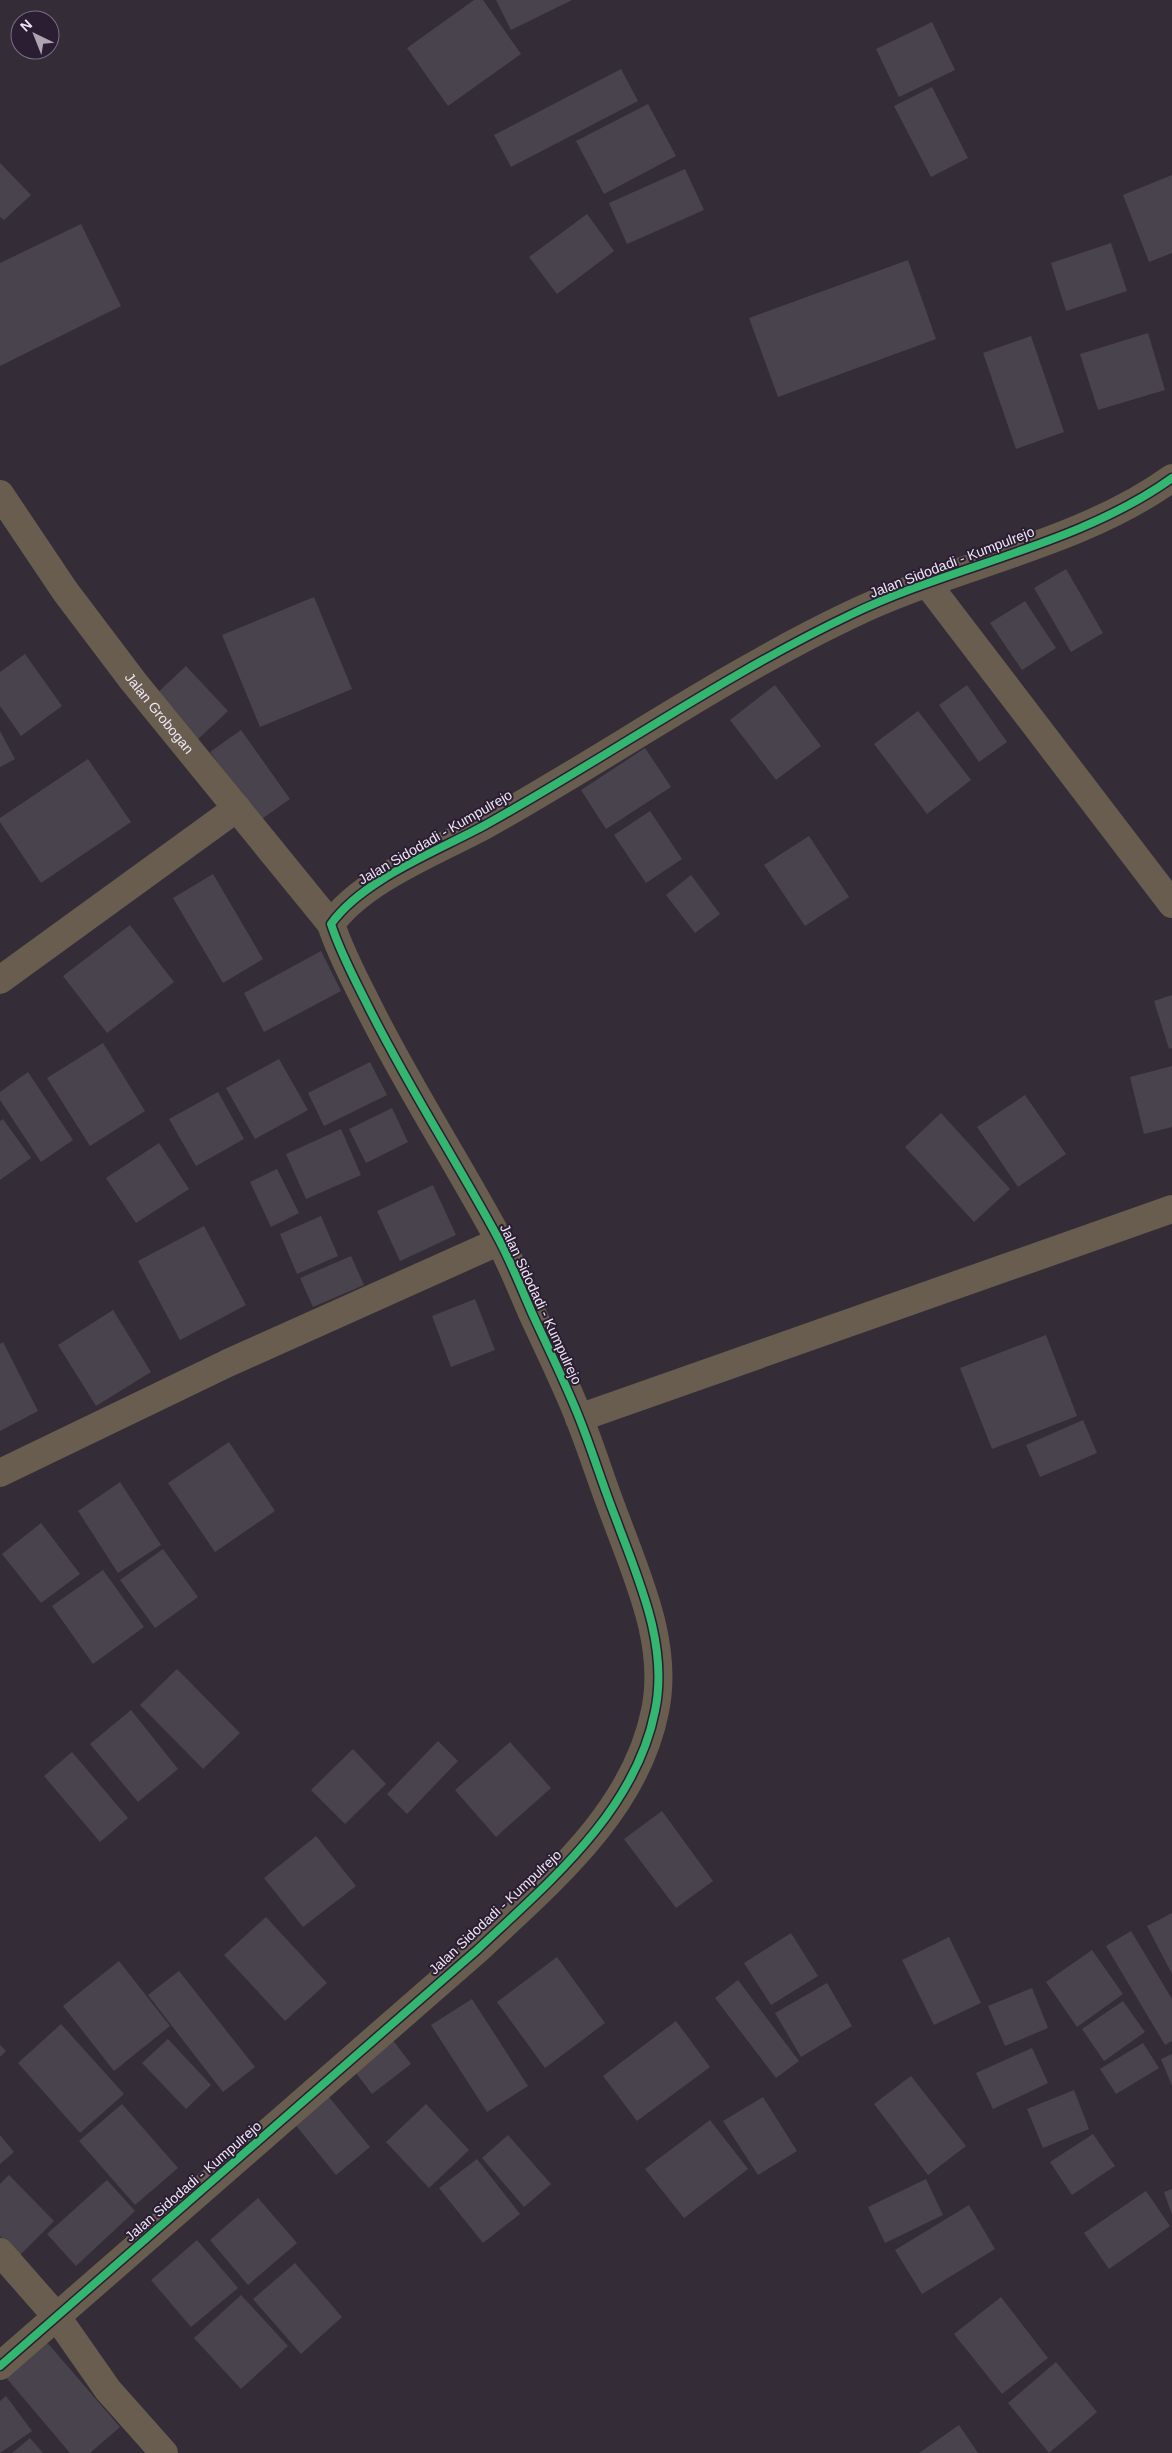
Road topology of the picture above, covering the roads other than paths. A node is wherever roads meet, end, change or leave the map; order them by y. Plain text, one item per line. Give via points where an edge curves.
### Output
1 (1172, 478) edge
2 (0, 494) edge
3 (926, 582) junction
4 (236, 808) junction
5 (1172, 904) edge
6 (331, 924) junction
7 (0, 980) edge
8 (1172, 1209) edge
9 (500, 1240) junction
10 (579, 1418) junction
11 (0, 1473) edge
12 (0, 2252) edge
13 (57, 2317) junction
14 (0, 2366) edge
15 (164, 2453) edge

1 - 3 street, Jalan Sidodadi - Kumpulrejo via 1094,522
2 - 4 street, Jalan Grobogan via 65,591
3 - 5 street
3 - 6 street, Jalan Sidodadi - Kumpulrejo via 851,614 721,685 488,823 362,893 341,909
4 - 6 street, Jalan Grobogan
4 - 7 street
6 - 9 street, Jalan Sidodadi - Kumpulrejo via 338,946 385,1040
8 - 10 street
9 - 10 street, Jalan Sidodadi - Kumpulrejo
9 - 11 street via 228,1363
10 - 13 street, Jalan Sidodadi - Kumpulrejo via 638,1577 658,1662 655,1712 645,1746 621,1795 572,1858 477,1950
12 - 13 street
13 - 14 street, Jalan Sidodadi - Kumpulrejo
13 - 15 street via 108,2390

